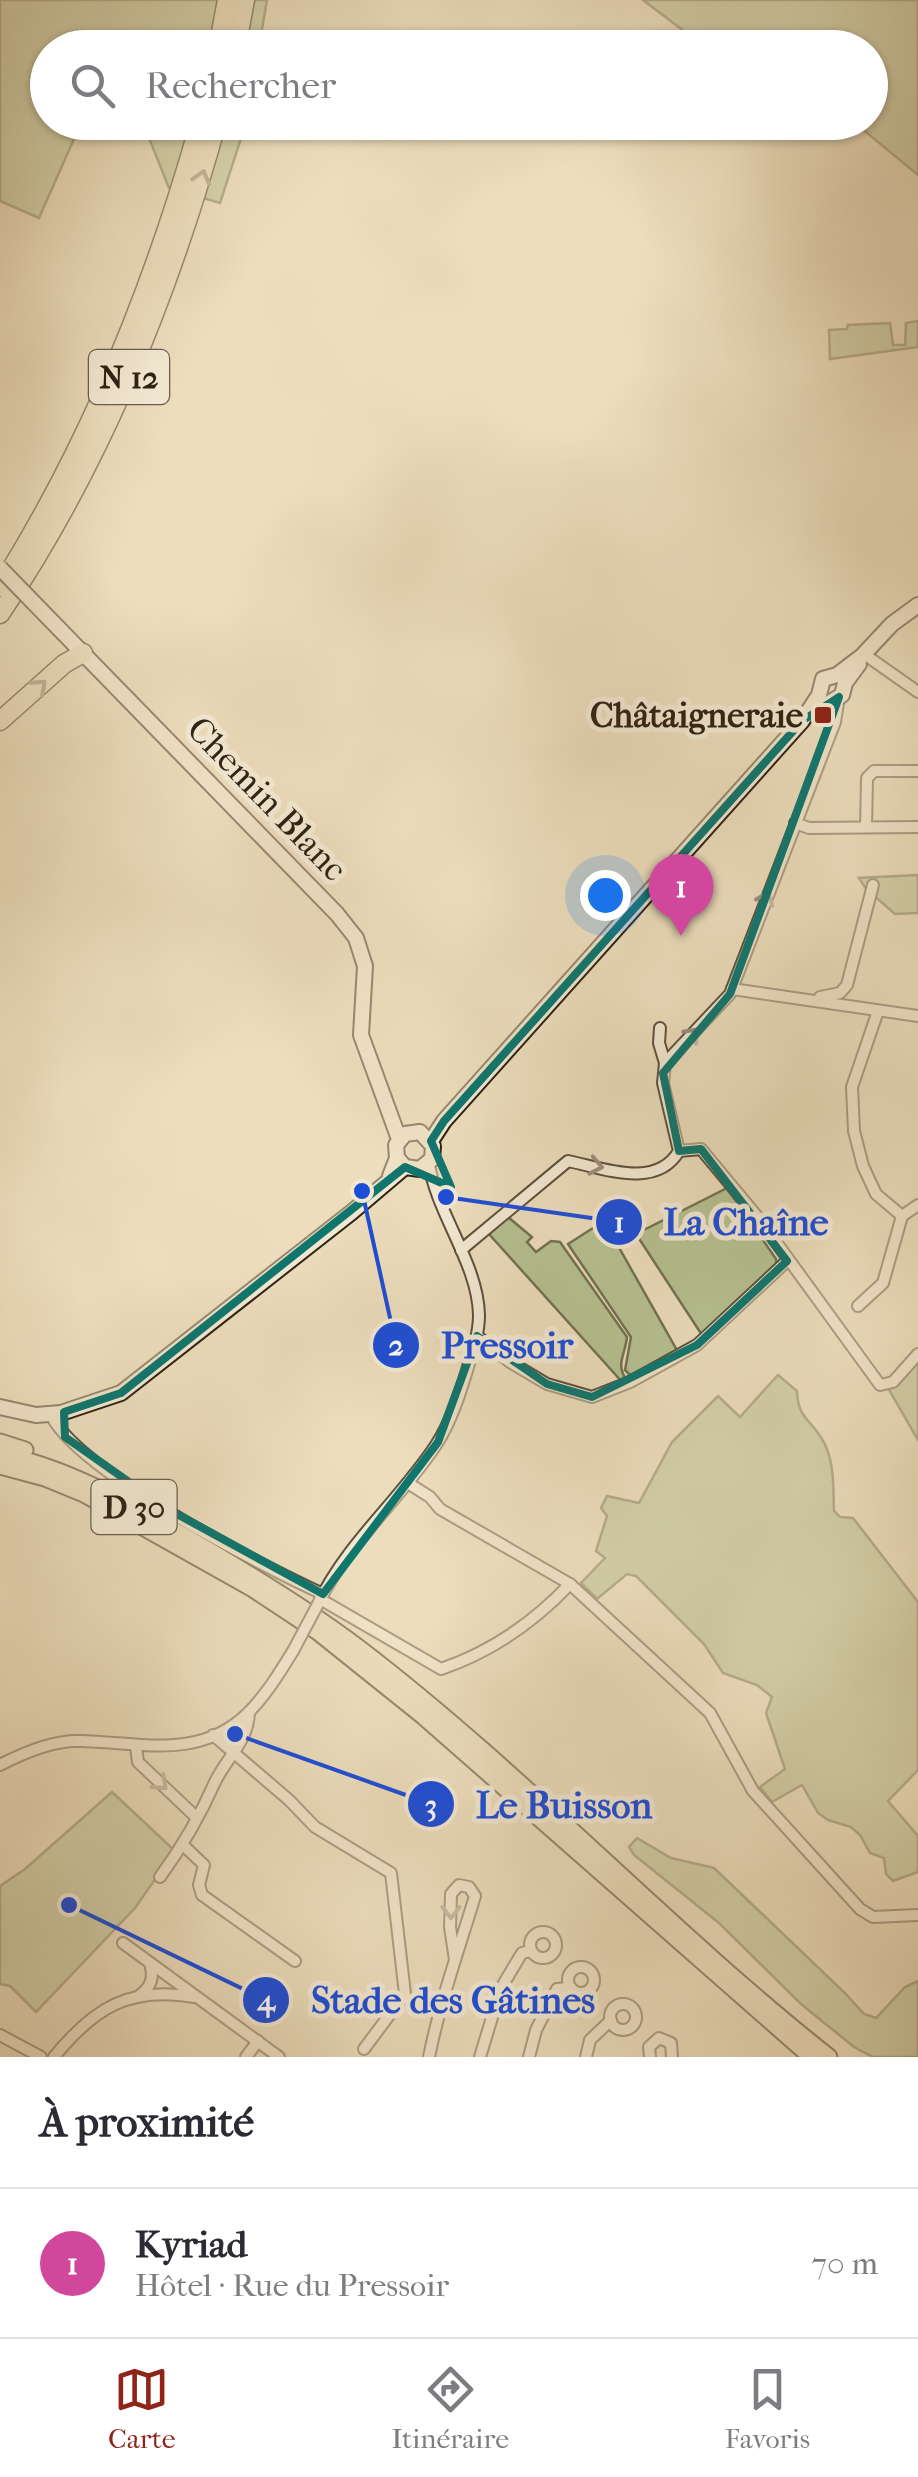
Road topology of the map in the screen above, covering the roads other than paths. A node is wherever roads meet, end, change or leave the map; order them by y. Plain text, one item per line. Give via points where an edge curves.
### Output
1 (227, 0) edge
2 (245, 0) edge
3 (221, 30) edge
4 (239, 30) edge
5 (195, 140) edge
6 (212, 140) edge
7 (0, 568) edge
8 (0, 587) edge
9 (918, 606) edge
10 (0, 614) edge
11 (83, 652) junction
12 (863, 655) junction
13 (834, 689) junction
14 (918, 692) edge
15 (0, 722) edge
16 (918, 771) edge
17 (795, 823) junction
18 (866, 827) junction
19 (918, 827) edge
20 (873, 886) dead end
21 (732, 989) junction
22 (806, 999) junction
23 (878, 1011) junction
24 (918, 1016) edge
25 (660, 1028) dead end
26 (665, 1063) junction
27 (415, 1136) junction
28 (678, 1150) junction
29 (416, 1167) junction
30 (918, 1205) edge
31 (902, 1216) junction
32 (461, 1250) junction
33 (788, 1261) junction
34 (858, 1306) dead end
35 (477, 1336) junction
36 (918, 1354) edge
37 (0, 1407) edge
38 (57, 1413) junction
39 (0, 1442) edge
40 (0, 1454) edge
41 (0, 1466) edge
42 (0, 1476) edge
43 (408, 1483) junction
44 (112, 1495) junction
45 (190, 1552) junction
46 (570, 1584) junction
47 (321, 1599) junction
48 (249, 1712) junction
49 (213, 1735) junction
50 (136, 1747) junction
51 (234, 1754) junction
52 (0, 1764) edge
53 (196, 1817) junction
54 (184, 1845) junction
55 (160, 1877) dead end
56 (918, 1915) edge
57 (123, 1943) dead end
58 (532, 1951) dead end
59 (455, 1960) junction
60 (150, 1962) junction
61 (295, 1962) dead end
62 (571, 1988) dead end
63 (140, 1995) junction
64 (200, 1998) junction
65 (611, 2020) dead end
66 (0, 2035) edge
67 (258, 2042) junction
68 (364, 2049) dead end
69 (649, 2056) edge
70 (40, 2057) edge
71 (54, 2057) edge
72 (246, 2057) edge
73 (279, 2057) edge
74 (429, 2057) edge
75 (480, 2057) edge
76 (529, 2057) edge
77 (586, 2057) edge
78 (672, 2057) edge
79 (810, 2057) edge
80 (829, 2057) edge

1 - 3 highway
2 - 4 highway
5 - 8 highway, N 12 via 128,338 55,491
10 -> 6 highway, N 12 via 115,408 173,266
7 - 11 street, Chemin Blanc, bridge
9 - 12 street
15 -> 11 highway
11 - 27 street, Chemin Blanc via 356,938 365,966 361,1035 393,1121
12 - 13 street
12 - 14 street
13 - 17 street via 835,722
13 - 27 street via 444,1121
16 - 18 street via 874,771 867,778
17 - 18 street
21 -> 17 street
18 - 19 street
20 - 22 street via 847,986
21 - 22 street
26 -> 21 street
22 - 23 street
23 - 24 street
23 - 31 street via 852,1087 854,1131 876,1194
25 - 26 street
26 - 28 street
27 - 29 street
27 - 29 street via 434,1152
32 -> 28 street via 568,1161 652,1173
28 - 33 street via 701,1149
29 - 32 street
29 - 38 street via 389,1181 121,1393
30 - 31 street
31 - 34 street via 883,1283
32 - 35 street via 477,1300
33 - 35 street via 697,1345 592,1398 547,1384
33 - 36 street via 880,1385 894,1382
35 - 43 street via 452,1415
37 - 38 street
38 - 47 street via 65,1437 109,1473
39 - 44 main road via 99,1482
40 - 44 main road, D 30 via 49,1466
41 - 45 main road, D 30 via 84,1494
42 - 45 main road via 42,1485 169,1548
43 - 46 street via 440,1509
43 - 47 street via 358,1539
44 - 80 main road, D 30 via 289,1598 370,1656
45 - 79 main road, D 30 via 291,1614 399,1695
46 - 47 street via 535,1619 441,1670
46 - 56 street via 710,1713 753,1791 860,1909 873,1917
47 - 48 street, bridge via 294,1651
48 - 49 street
48 - 51 street
49 - 50 street
49 - 51 street
50 - 52 street via 77,1740
50 -> 53 street via 138,1762
51 - 53 street
51 - 68 street via 315,1826 391,1874 405,1994
53 - 54 street
54 - 55 street
54 - 61 street via 204,1865 202,1895
57 - 60 street
58 - 75 street via 522,1953 500,1988
59 -> 59 street via 475,1896 459,1885 451,1894
59 - 74 street
60 - 63 street via 151,1983
60 - 64 street
62 - 76 street via 557,1988
63 - 64 street
63 - 71 street via 105,2009
64 - 67 street
65 - 77 street via 590,2040
66 - 70 street
67 - 72 street
67 - 73 street
69 - 78 street via 652,2043 664,2038

